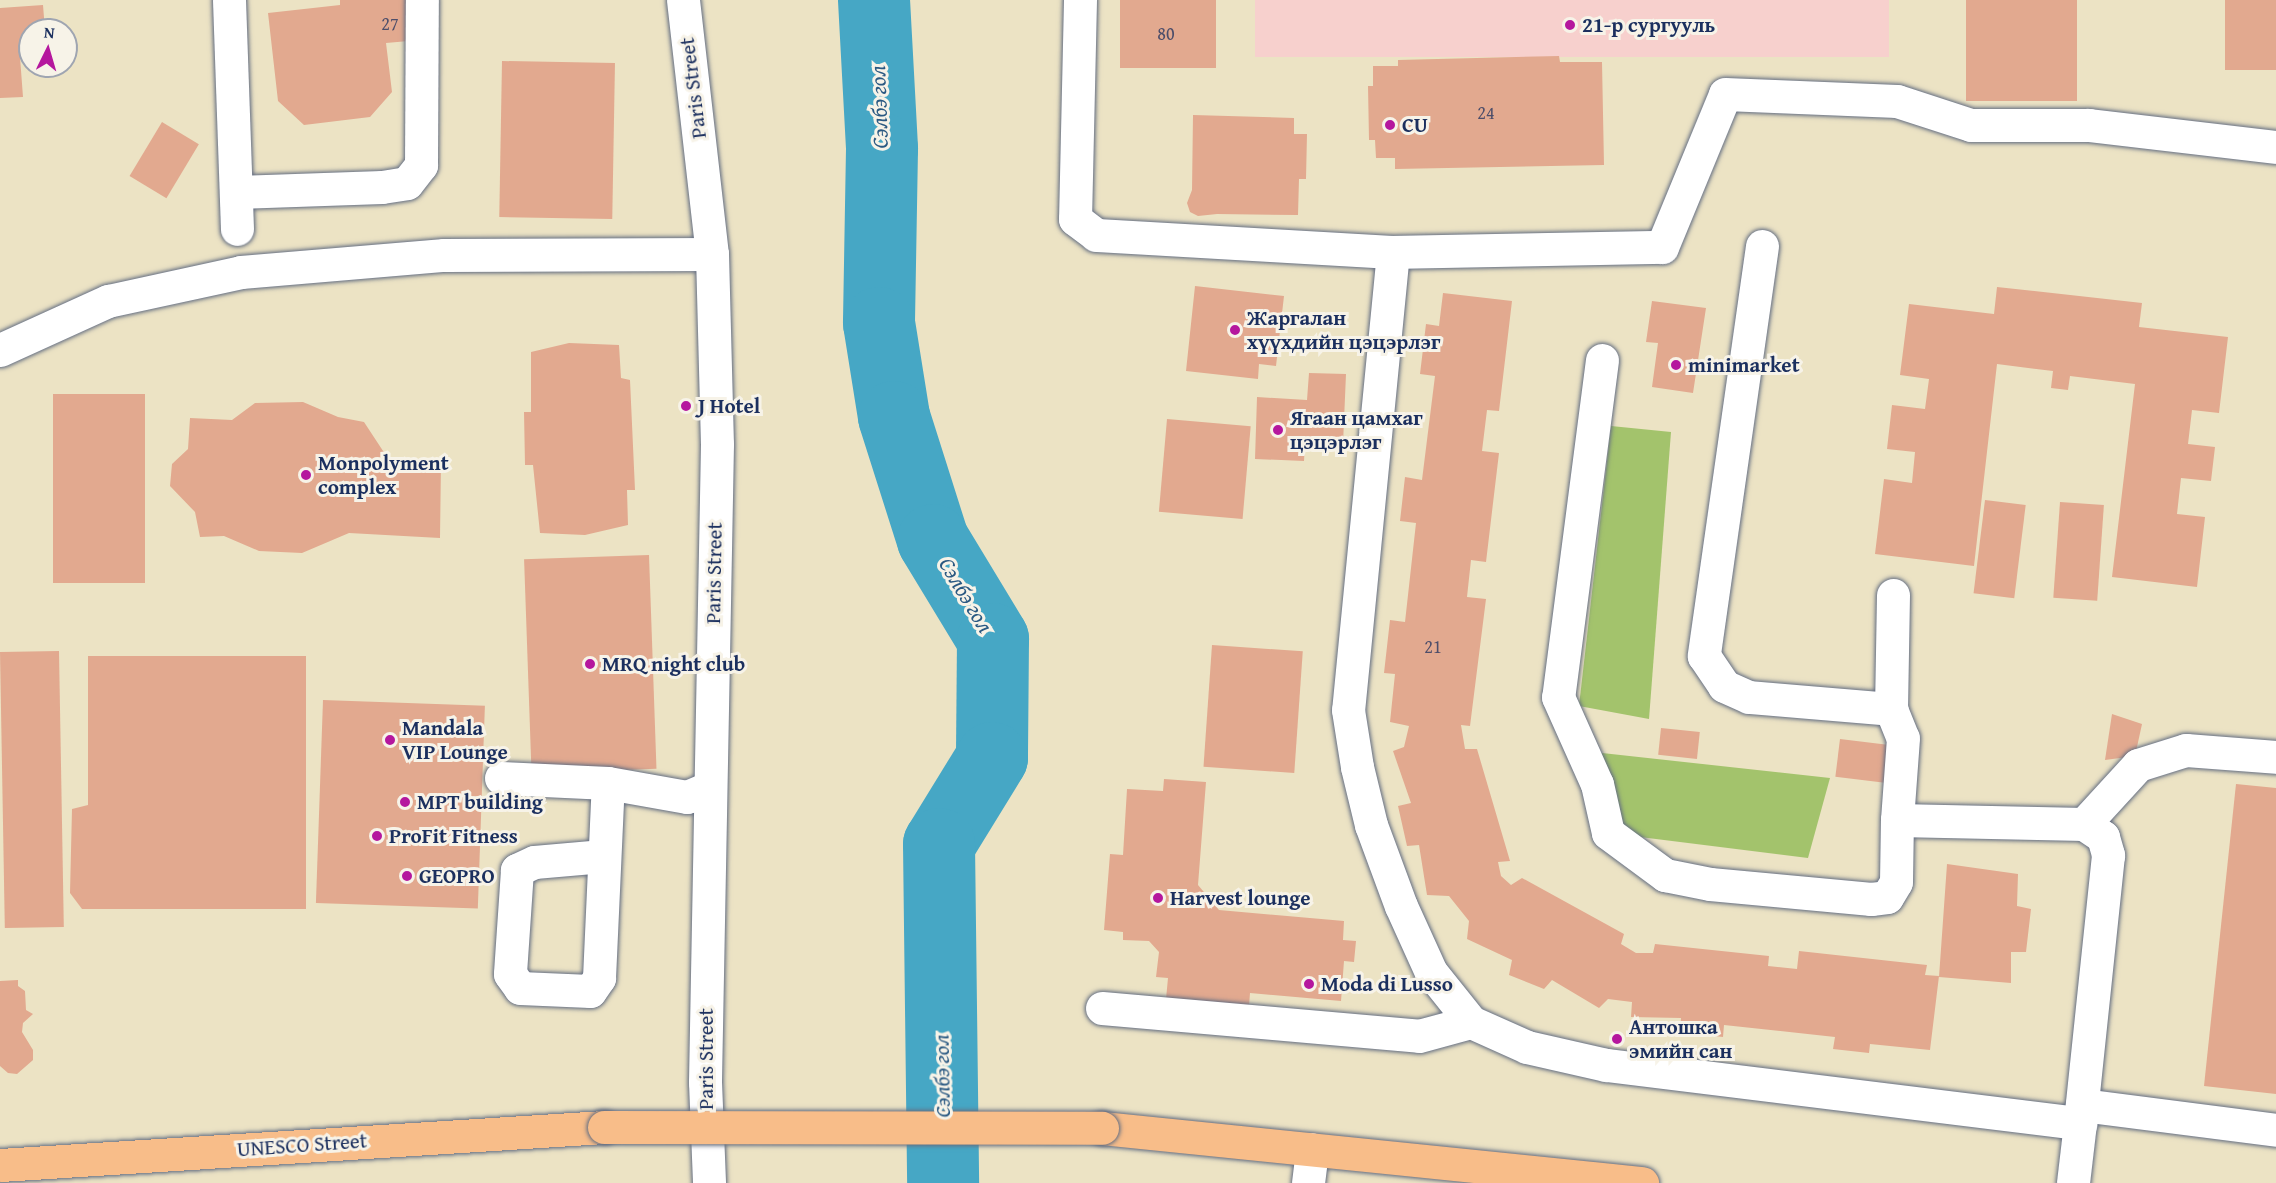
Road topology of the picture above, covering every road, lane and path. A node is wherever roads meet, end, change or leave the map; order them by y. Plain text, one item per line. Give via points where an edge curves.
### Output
1 (229, 0) edge
2 (422, 0) edge
3 (683, 0) edge
4 (1080, 0) edge
5 (2276, 147) edge
6 (237, 192) junction
7 (237, 229) dead end
8 (1762, 246) dead end
9 (1393, 252) junction
10 (712, 254) junction
11 (0, 350) edge
12 (1602, 360) dead end
13 (1893, 594) dead end
14 (1891, 709) junction
15 (2276, 757) edge
16 (501, 778) dead end
17 (608, 783) junction
18 (710, 787) junction
19 (1897, 820) junction
20 (2084, 825) junction
21 (603, 856) junction
22 (1102, 1008) dead end
23 (1471, 1022) junction
24 (2081, 1114) junction
25 (2276, 1130) edge
26 (1312, 1149) junction
27 (0, 1165) edge
28 (1538, 1178) edge
29 (709, 1183) edge
30 (1308, 1183) edge
31 (1642, 1183) edge
32 (2073, 1183) edge

1 - 6 street
2 - 6 street via 421,165 407,183
3 - 10 street, Paris Street
4 - 9 street via 1075,219 1096,235
5 - 9 street via 2089,125 1971,125 1897,101 1725,94 1662,248
6 - 7 street
8 - 14 street via 1704,656 1724,686 1749,698
9 - 23 street via 1348,710 1371,825 1401,906 1431,972
10 - 11 street via 444,255 241,272 108,301
10 - 18 street, Paris Street via 717,444
12 - 19 street via 1558,697 1597,784 1608,833 1665,875 1710,884 1871,899 1887,897 1896,882
13 - 14 street
14 - 19 street via 1903,738
15 - 20 street via 2187,750 2138,765
16 - 17 street
17 - 18 street via 687,796
17 - 21 street
18 - 29 street, Paris Street via 705,1082
19 - 20 street
20 - 24 street via 2103,837 2108,855
21 - 21 street via 599,978 590,991 520,988 510,974 517,870 534,862
22 - 23 street via 1419,1036
23 - 24 street via 1527,1047 1606,1065
24 - 25 street
24 - 32 street
26 - 27 main road, UNESCO Street, bridge via 1102,1128 604,1127
26 - 28 main road, UNESCO Street
26 - 30 street
28 - 31 main road, UNESCO Street

